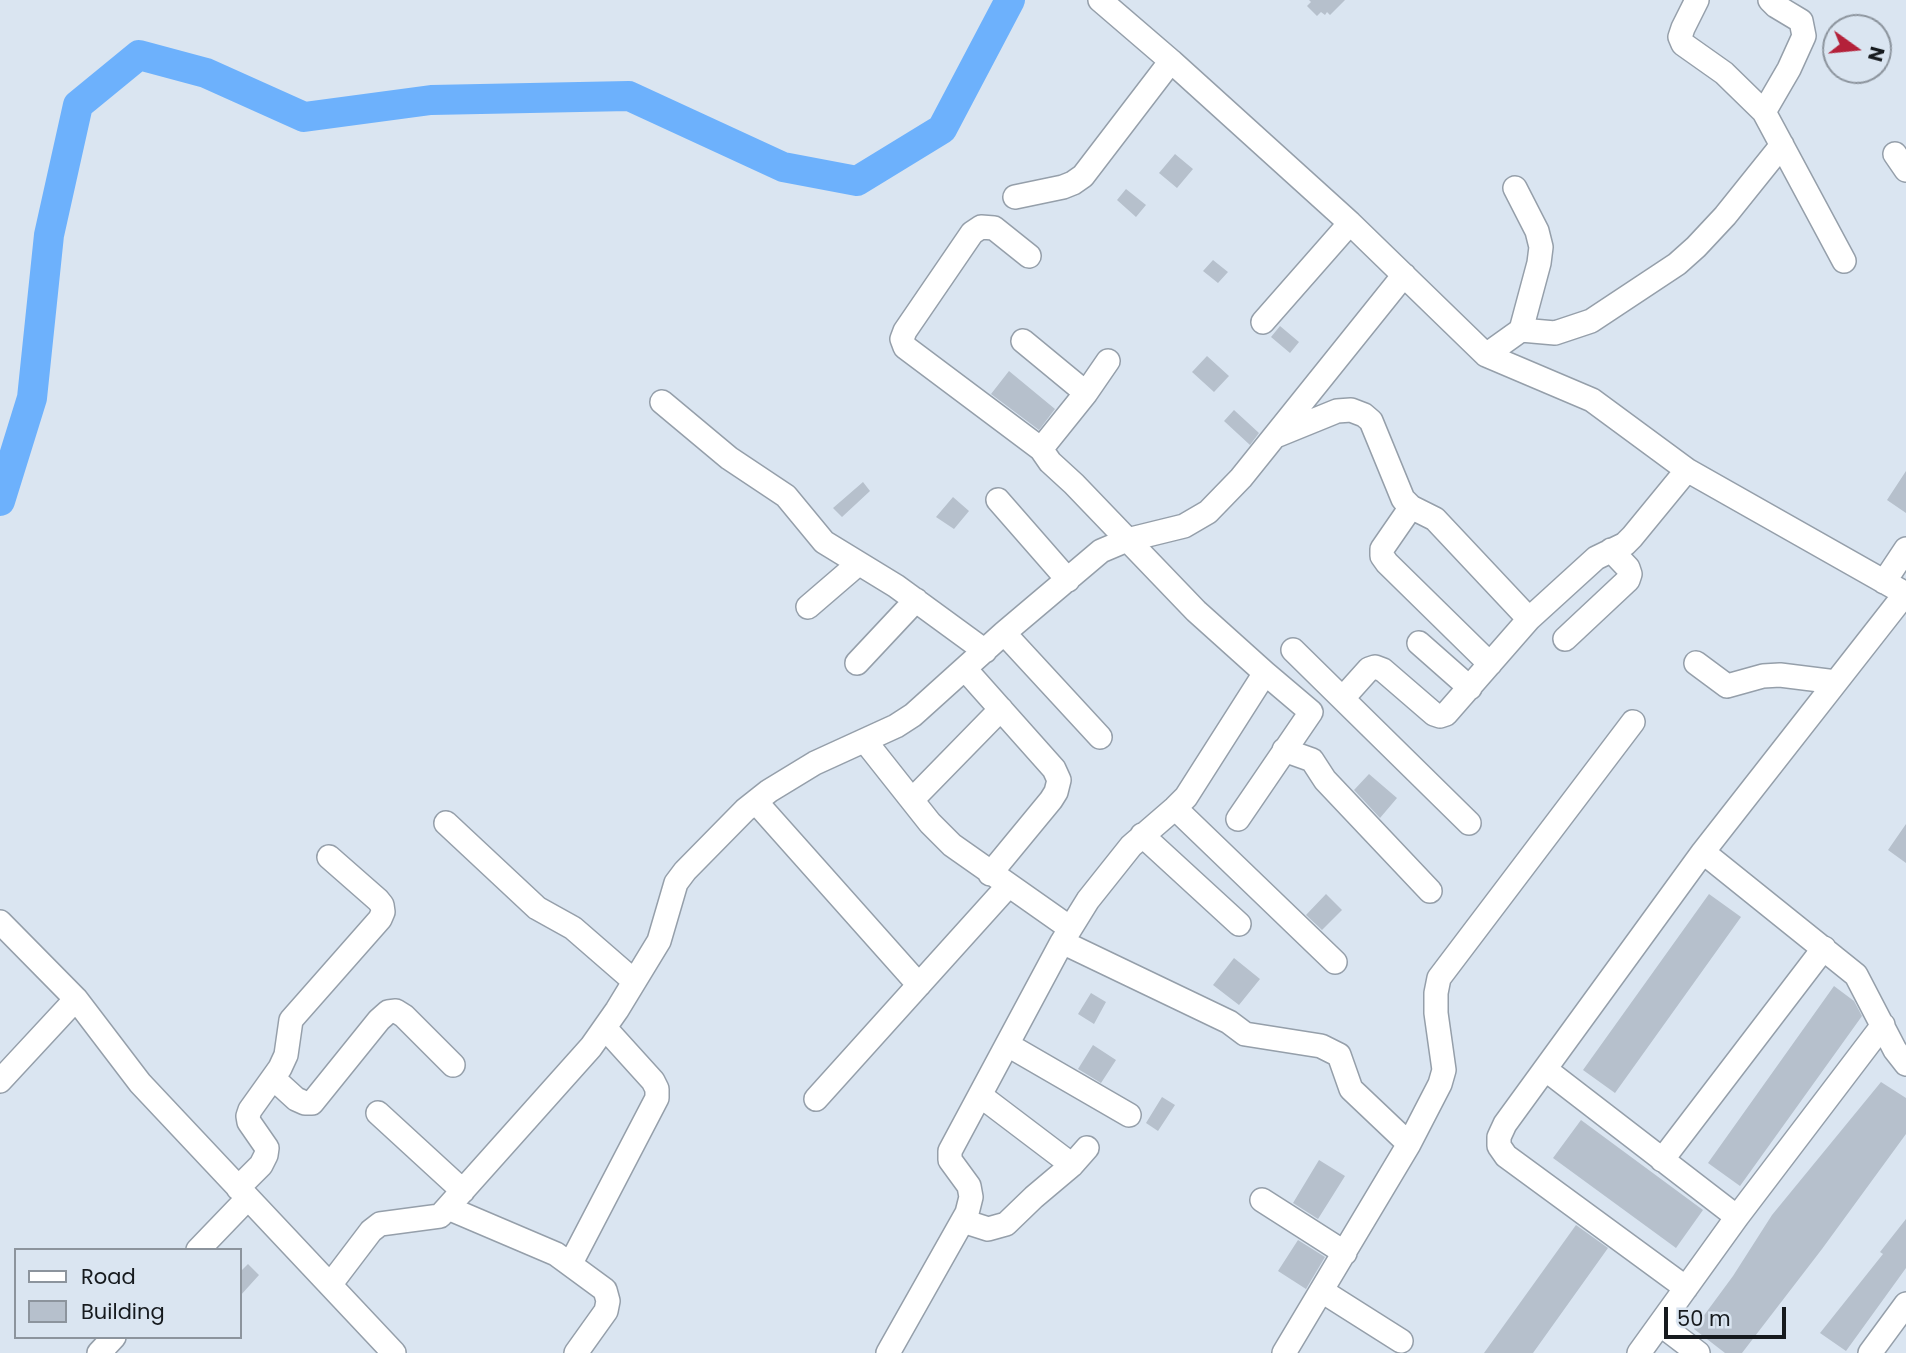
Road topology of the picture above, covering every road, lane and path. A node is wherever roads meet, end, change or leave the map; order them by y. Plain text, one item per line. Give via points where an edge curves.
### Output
1 (1100, 0) edge
2 (1697, 0) edge
3 (1770, 0) edge
4 (1171, 61) junction
5 (1764, 112) junction
6 (1782, 145) junction
7 (1515, 188) dead end
8 (1015, 197) dead end
9 (1350, 223) junction
10 (1029, 256) dead end
11 (1844, 261) dead end
12 (1404, 275) junction
13 (1263, 322) dead end
14 (1521, 330) junction
15 (1023, 341) dead end
16 (1486, 355) junction
17 (1108, 361) dead end
18 (1086, 393) junction
19 (662, 402) dead end
20 (1275, 437) junction
21 (1041, 449) junction
22 (1687, 470) junction
23 (998, 500) dead end
24 (1411, 507) junction
25 (1127, 540) junction
26 (1906, 549) edge
27 (1611, 550) junction
28 (858, 564) junction
29 (1068, 580) junction
30 (1884, 582) junction
31 (1906, 594) edge
32 (916, 600) junction
33 (808, 607) dead end
34 (1529, 620) junction
35 (1004, 633) junction
36 (1565, 639) dead end
37 (1419, 643) dead end
38 (1293, 650) dead end
39 (985, 651) junction
40 (858, 663) dead end
41 (1696, 663) dead end
42 (1490, 664) junction
43 (965, 669) junction
44 (1265, 673) junction
45 (1836, 682) junction
46 (1470, 688) junction
47 (1338, 693) junction
48 (1001, 709) junction
49 (1311, 712) junction
50 (1633, 722) dead end
51 (1100, 737) dead end
52 (864, 741) junction
53 (1284, 750) junction
54 (912, 800) junction
55 (756, 802) junction
56 (1175, 808) junction
57 (1238, 820) dead end
58 (446, 823) dead end
59 (1469, 823) dead end
60 (1142, 835) junction
61 (1703, 852) junction
62 (329, 857) dead end
63 (999, 880) junction
64 (1430, 891) dead end
65 (0, 922) edge
66 (1239, 923) dead end
67 (1066, 935) junction
68 (1824, 948) junction
69 (1335, 961) dead end
70 (634, 981) junction
71 (919, 985) junction
72 (76, 999) junction
73 (1882, 1025) junction
74 (605, 1028) junction
75 (1007, 1045) junction
76 (453, 1065) dead end
77 (1906, 1065) edge
78 (1545, 1069) junction
79 (273, 1077) junction
80 (0, 1081) edge
81 (981, 1096) junction
82 (816, 1099) dead end
83 (378, 1113) dead end
84 (1129, 1115) dead end
85 (1409, 1144) junction
86 (1662, 1160) junction
87 (243, 1193) junction
88 (456, 1200) junction
89 (1262, 1200) dead end
90 (1737, 1217) junction
91 (963, 1221) junction
92 (200, 1248) edge
93 (1345, 1253) junction
94 (571, 1263) junction
95 (330, 1286) junction
96 (1686, 1288) junction
97 (1322, 1291) junction
98 (1906, 1304) edge
99 (1660, 1324) junction
100 (1401, 1341) dead end
101 (586, 1349) edge
102 (394, 1353) edge
103 (888, 1353) edge
104 (1284, 1353) edge
105 (1639, 1353) edge
106 (1698, 1353) edge
107 (1870, 1353) edge

1 - 4 street
2 - 5 street via 1680,37 1683,44 1724,73
3 - 5 street via 1801,22 1804,36
4 - 8 street via 1083,176 1063,187
4 - 9 street
5 - 6 street
6 - 11 street
6 - 14 street via 1725,216 1677,264 1591,321 1555,333
7 - 14 street via 1541,247
9 - 12 street
9 - 13 street
10 - 21 street via 994,228 981,227 972,233 902,339 911,353
12 - 16 street
12 - 20 street
14 - 16 street
15 - 18 street
16 - 22 street via 1592,400
17 - 18 street
18 - 21 street
19 - 28 street via 729,458 786,496 824,542
20 - 24 street via 1337,411 1364,415 1371,421
20 - 25 street via 1208,512 1184,526
21 - 25 street
22 - 27 street via 1632,537
22 - 30 street
23 - 29 street
24 - 34 street via 1435,519
24 - 42 street via 1382,549 1382,556
25 - 29 street via 1101,551
25 - 44 street
26 - 30 street
27 - 34 street via 1596,558
27 - 36 street via 1628,568 1628,580
28 - 32 street
28 - 33 street
29 - 35 street
30 - 31 street
31 - 45 street
32 - 39 street
32 - 40 street
34 - 42 street
35 - 39 street
35 - 51 street
37 - 46 street
38 - 47 street
39 - 43 street
41 - 45 street via 1727,686 1780,675
42 - 46 street
43 - 48 street
43 - 52 street via 913,715
44 - 49 street
44 - 56 street via 1194,786
45 - 61 street
46 - 47 street via 1440,716 1375,667
47 - 49 street
47 - 59 street
48 - 54 street
48 - 63 street via 1059,780 1056,792
49 - 53 street
50 - 85 street via 1439,978 1436,1013 1444,1070
52 - 54 street
52 - 55 street via 815,763
53 - 57 street
53 - 64 street via 1312,760 1325,780
54 - 63 street via 952,845
55 - 70 street via 676,883 659,941
55 - 71 street
56 - 60 street
56 - 69 street
58 - 70 street via 537,908 573,928
60 - 66 street
60 - 67 street via 1088,900
61 - 68 street
61 - 78 street
62 - 79 street via 378,900 383,912 291,1020 286,1055
63 - 67 street
63 - 71 street
65 - 72 street
67 - 75 street
67 - 85 street via 1245,1034 1321,1046 1339,1055 1351,1089
68 - 73 street via 1856,975
68 - 86 street
70 - 74 street
71 - 82 street
72 - 80 street
72 - 87 street via 140,1083
73 - 77 street
73 - 90 street
74 - 88 street
74 - 94 street via 653,1081 657,1098
75 - 81 street
75 - 84 street
76 - 79 street via 404,1016 388,1012 312,1102 296,1099
78 - 86 street
78 - 96 street via 1505,1124 1499,1146 1506,1156
79 - 87 street via 248,1116 267,1148
81 - 91 street via 950,1151 950,1160 969,1186 971,1197
81 - 91 street via 1080,1157 1006,1224 988,1229
83 - 88 street
85 - 93 street
86 - 90 street
87 - 92 street
87 - 95 street
88 - 94 street
88 - 95 street via 440,1216 380,1224
89 - 93 street
90 - 96 street
91 - 103 street
93 - 97 street
94 - 101 street via 605,1290 608,1301
95 - 102 street
96 - 99 street
97 - 100 street
97 - 104 street
98 - 107 street
99 - 105 street
99 - 106 street

